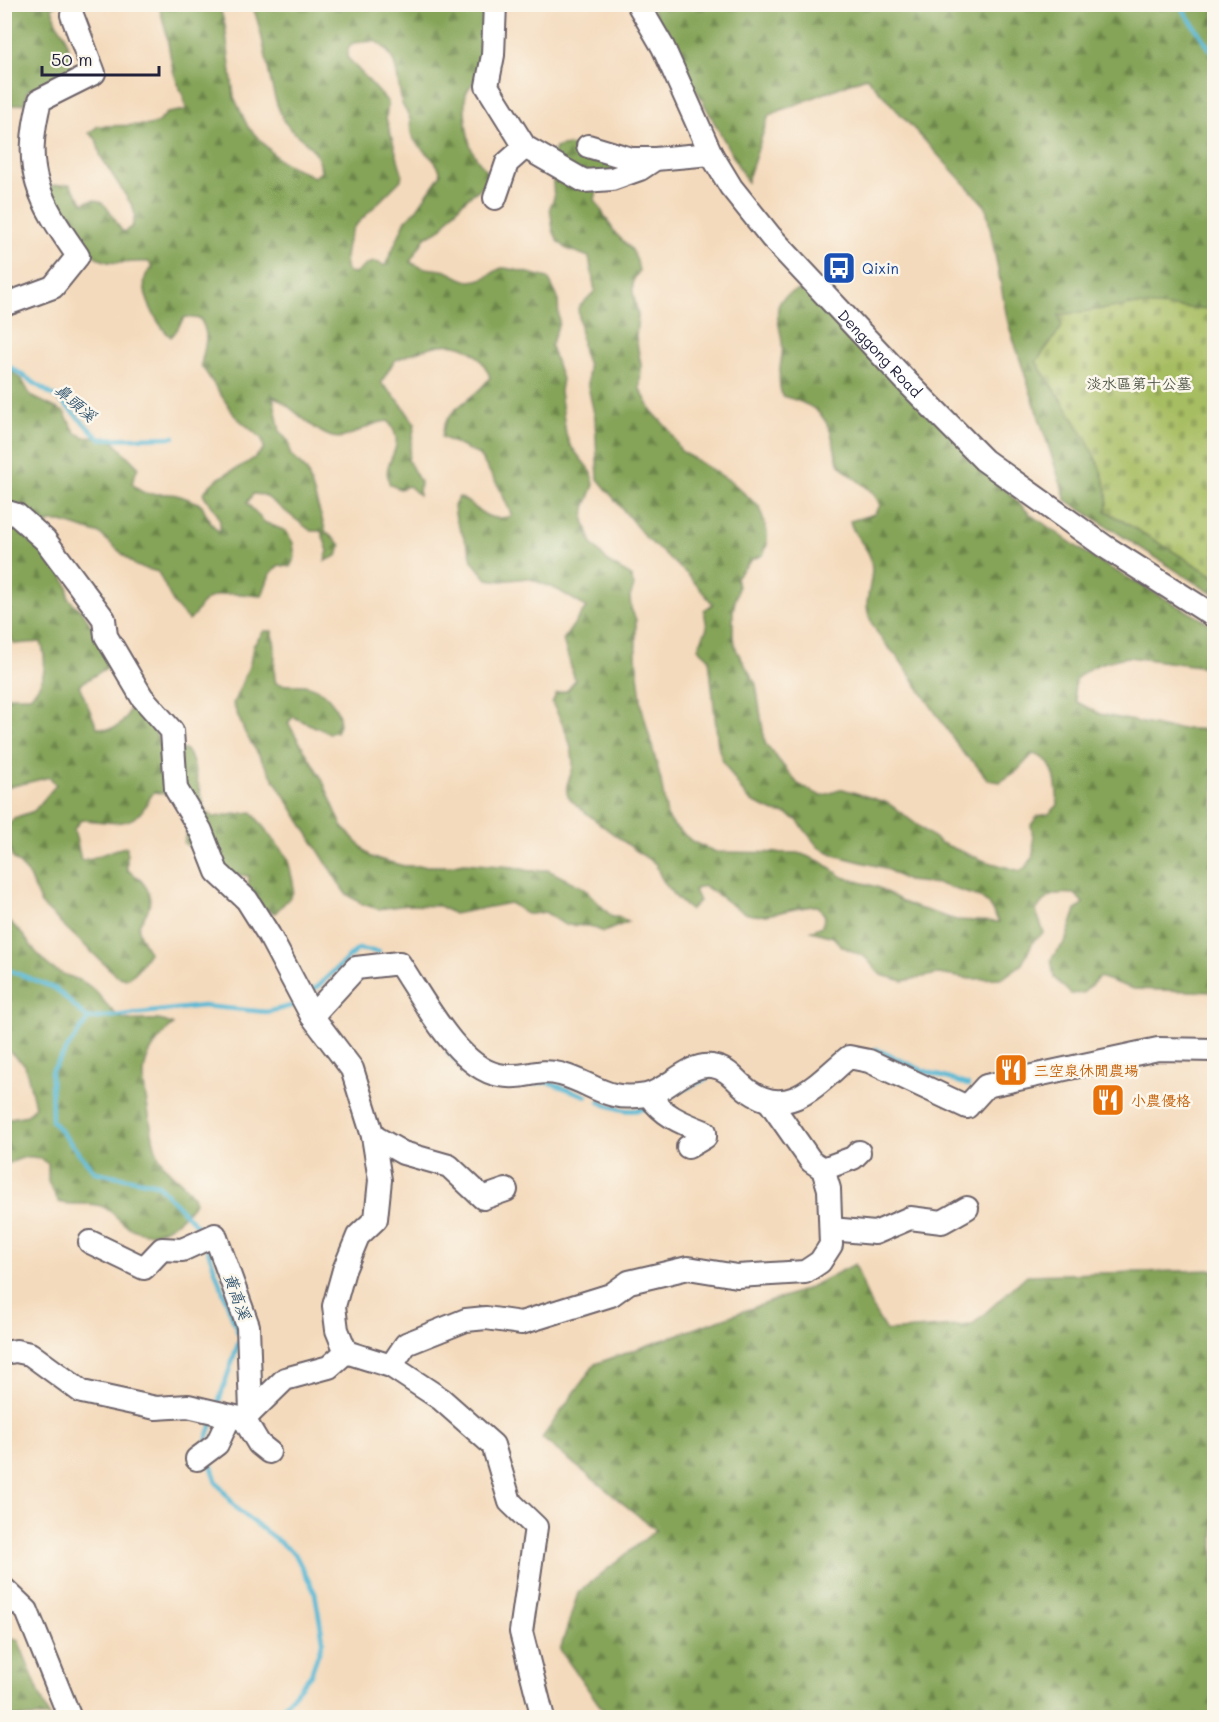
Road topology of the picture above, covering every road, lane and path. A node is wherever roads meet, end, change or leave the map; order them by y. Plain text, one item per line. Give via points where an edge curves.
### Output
1 (495, 4) edge
2 (638, 4) edge
3 (72, 15) dead end
4 (588, 146) dead end
5 (525, 147) junction
6 (711, 154) junction
7 (655, 159) junction
8 (495, 198) dead end
9 (4, 305) edge
10 (4, 511) edge
11 (1215, 616) edge
12 (312, 1016) junction
13 (1215, 1050) edge
14 (649, 1095) junction
15 (769, 1101) junction
16 (373, 1136) junction
17 (688, 1147) dead end
18 (859, 1152) dead end
19 (823, 1169) junction
20 (506, 1190) dead end
21 (967, 1208) dead end
22 (831, 1229) junction
23 (90, 1242) dead end
24 (624, 1306) dead end
25 (553, 1312) junction
26 (346, 1352) junction
27 (4, 1353) edge
28 (391, 1366) junction
29 (242, 1416) junction
30 (269, 1452) dead end
31 (197, 1459) dead end
32 (4, 1589) edge
33 (70, 1718) edge
34 (543, 1718) edge

1 - 5 street via 487,86
2 - 6 street, Denggong Road via 663,47
3 - 9 street via 94,73 40,100 34,124 33,174 47,212 78,256 53,286
4 - 7 street via 631,159
5 - 7 street via 584,181 612,179
5 - 8 street via 507,163
6 - 7 street
6 - 11 street, Denggong Road via 731,187 771,237 984,460 1104,546
10 - 12 street via 17,515 45,540 104,619 106,636 141,697 172,731 176,789 201,831 217,872 247,900
12 - 14 street via 356,968 399,963 461,1055 477,1068 518,1079 545,1070 615,1097
12 - 16 street via 352,1069
13 - 15 street via 1158,1048 986,1086 967,1107 869,1061 849,1057 791,1102
14 - 15 street via 688,1072 710,1065 730,1072 748,1090
14 - 17 street via 659,1110 705,1132 705,1137
15 - 19 street via 811,1161
16 - 20 street via 403,1153 449,1166 483,1198
16 - 26 street via 380,1180 376,1219 358,1236 334,1306 337,1330
18 - 19 street via 854,1158
19 - 22 street via 830,1189
21 - 22 street via 942,1222 910,1218 875,1233
22 - 25 street via 831,1245 820,1262 805,1272 737,1276 688,1268 629,1282 611,1294
23 - 29 street via 144,1268 162,1249 182,1250 215,1235 248,1326
24 - 25 street via 602,1314
25 - 28 street via 521,1323 486,1318 466,1320 406,1344
26 - 28 street
26 - 29 street via 330,1367 285,1378
27 - 29 street via 30,1354 82,1392 156,1408 188,1406
28 - 34 street via 441,1399 493,1445 510,1502 536,1527 521,1632
29 - 30 street via 259,1444
29 - 31 street
32 - 33 street via 27,1611

